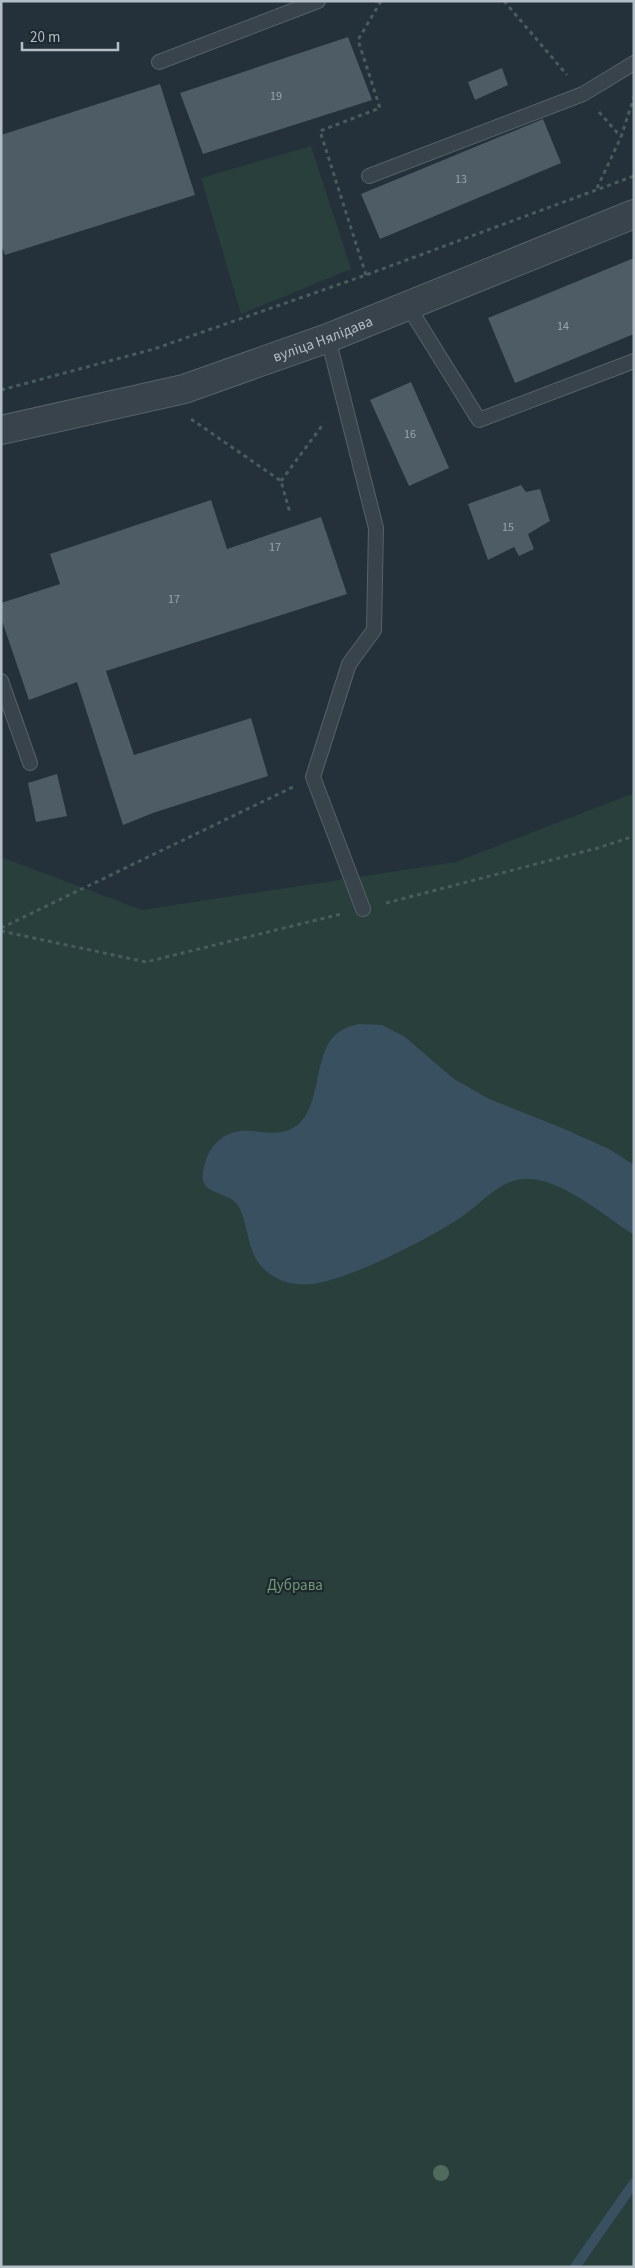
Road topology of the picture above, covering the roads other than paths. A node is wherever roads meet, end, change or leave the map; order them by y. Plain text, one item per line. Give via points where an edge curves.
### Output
1 (318, 1) edge
2 (159, 62) dead end
3 (634, 63) edge
4 (369, 176) dead end
5 (634, 214) edge
6 (408, 306) junction
7 (328, 338) junction
8 (634, 360) edge
9 (1, 430) edge
10 (1, 681) edge
11 (30, 763) dead end
12 (363, 909) road end

1 - 2 lane
3 - 4 lane via 583,94
5 - 6 street, вуліца Нялідава
6 - 7 street, вуліца Нялідава
6 - 8 lane via 479,420
7 - 9 street, вуліца Нялідава via 184,389
7 - 12 lane via 376,528 374,630 349,664 313,777
10 - 11 lane

